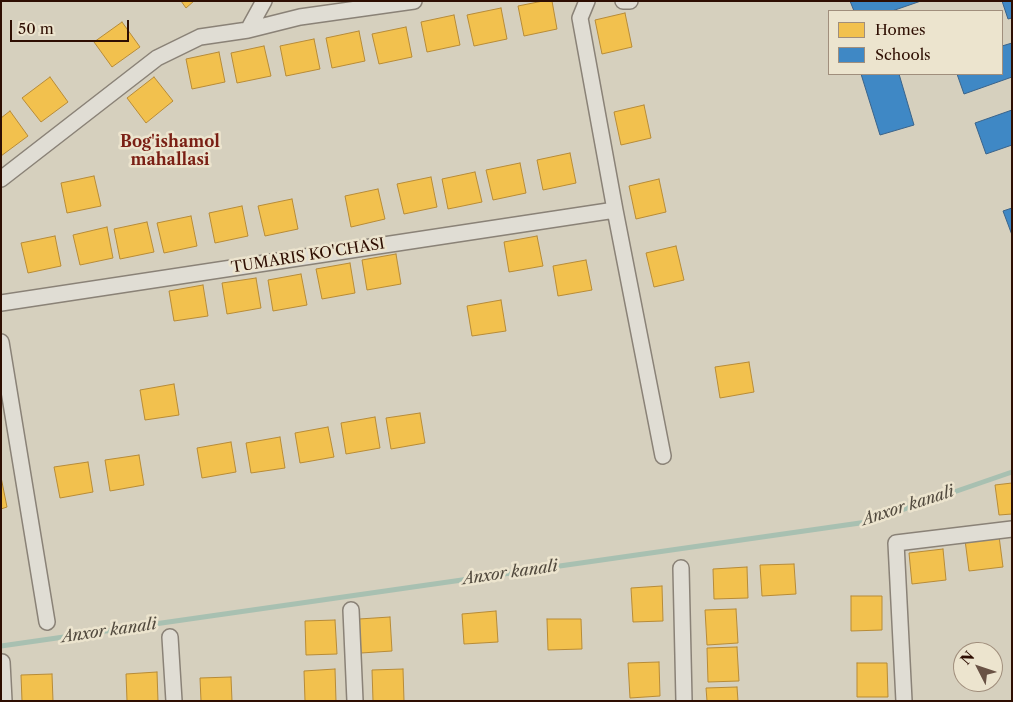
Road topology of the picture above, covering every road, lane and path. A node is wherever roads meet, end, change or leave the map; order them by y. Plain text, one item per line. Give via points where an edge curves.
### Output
1 (264, 1) edge
2 (414, 1) edge
3 (587, 1) edge
4 (623, 1) edge
5 (630, 1) edge
6 (248, 30) junction
7 (1, 179) edge
8 (615, 210) junction
9 (1, 302) edge
10 (1, 342) edge
11 (663, 456) dead end
12 (1012, 529) edge
13 (681, 568) dead end
14 (351, 610) dead end
15 (47, 622) dead end
16 (170, 637) dead end
17 (2, 662) edge
18 (4, 701) edge
19 (174, 701) edge
20 (355, 701) edge
21 (684, 701) edge
22 (904, 701) edge

1 - 6 street
2 - 6 street via 300,18
3 - 8 street via 580,18
4 - 5 street
6 - 7 street via 200,37 157,58
8 - 9 street, TUMARIS KO'CHASI
8 - 11 street
10 - 15 street
12 - 22 street via 896,543
13 - 21 street
14 - 20 street
16 - 19 street
17 - 18 street

